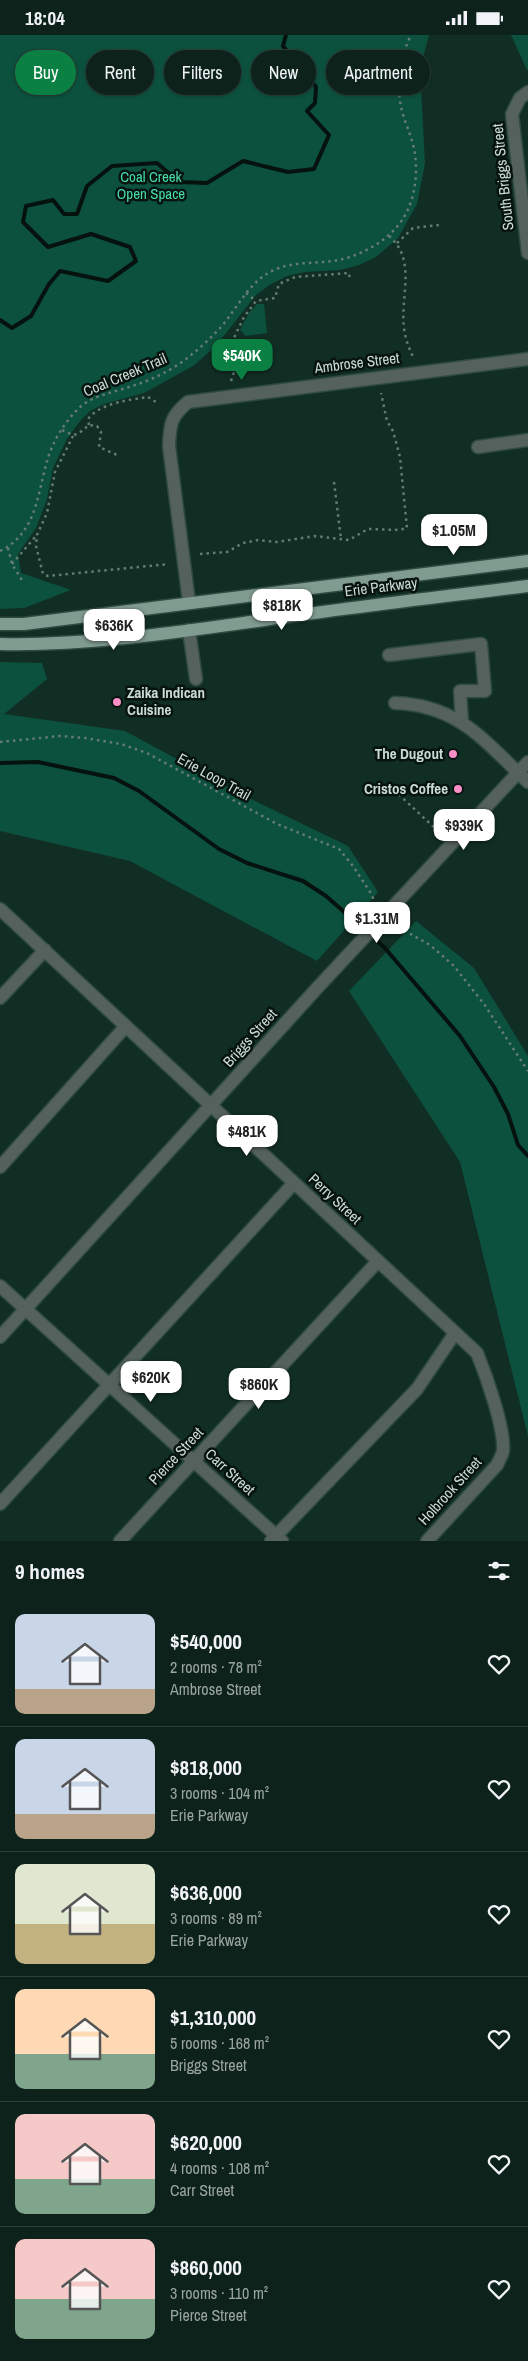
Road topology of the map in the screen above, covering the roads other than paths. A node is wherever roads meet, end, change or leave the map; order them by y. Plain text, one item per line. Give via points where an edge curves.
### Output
1 (524, 95) edge
2 (528, 253) edge
3 (528, 359) edge
4 (528, 440) edge
5 (478, 447) dead end
6 (528, 561) edge
7 (528, 586) edge
8 (189, 602) junction
9 (0, 624) edge
10 (190, 630) junction
11 (0, 644) edge
12 (389, 655) dead end
13 (196, 679) dead end
14 (395, 703) dead end
15 (462, 723) junction
16 (528, 762) edge
17 (523, 778) edge
18 (0, 909) edge
19 (45, 950) junction
20 (0, 998) edge
21 (126, 1026) junction
22 (211, 1105) junction
23 (0, 1167) edge
24 (294, 1183) junction
25 (378, 1261) junction
26 (0, 1285) edge
27 (26, 1309) junction
28 (455, 1333) junction
29 (0, 1337) edge
30 (110, 1385) junction
31 (494, 1405) joint
32 (194, 1461) junction
33 (0, 1504) edge
34 (277, 1539) edge
35 (120, 1541) edge
36 (427, 1541) edge

1 - 2 street, South Briggs Street via 512,114
3 - 8 street, Ambrose Street via 188,402 176,412 170,426 169,446
4 - 5 street
6 - 8 main road, Erie Parkway
7 - 10 main road, Erie Parkway
8 - 9 main road, Erie Parkway
10 - 11 main road, Erie Parkway via 35,645
10 - 13 street
12 - 15 street via 481,644 485,691 460,691
14 - 15 street via 434,708
15 - 17 street via 478,734
16 - 17 street, Briggs Street
17 - 22 street, Briggs Street via 383,918
18 - 19 street, Perry Street
19 - 20 street
19 - 21 street, Perry Street
21 - 22 street, Perry Street
21 - 23 street
22 - 24 street, Perry Street
22 - 27 street, Briggs Street
24 - 25 street, Perry Street
24 - 30 street
25 - 28 street, Perry Street
25 - 32 street, Pierce Street
26 - 27 street, Carr Street
27 - 29 street, Briggs Street
27 - 30 street, Carr Street
28 - 31 street, Perry Street via 477,1353
28 - 34 street via 417,1389
30 - 32 street, Carr Street
30 - 33 street
31 - 36 street, Holbrook Street via 503,1453 497,1465
32 - 34 street, Carr Street
32 - 35 street, Pierce Street

